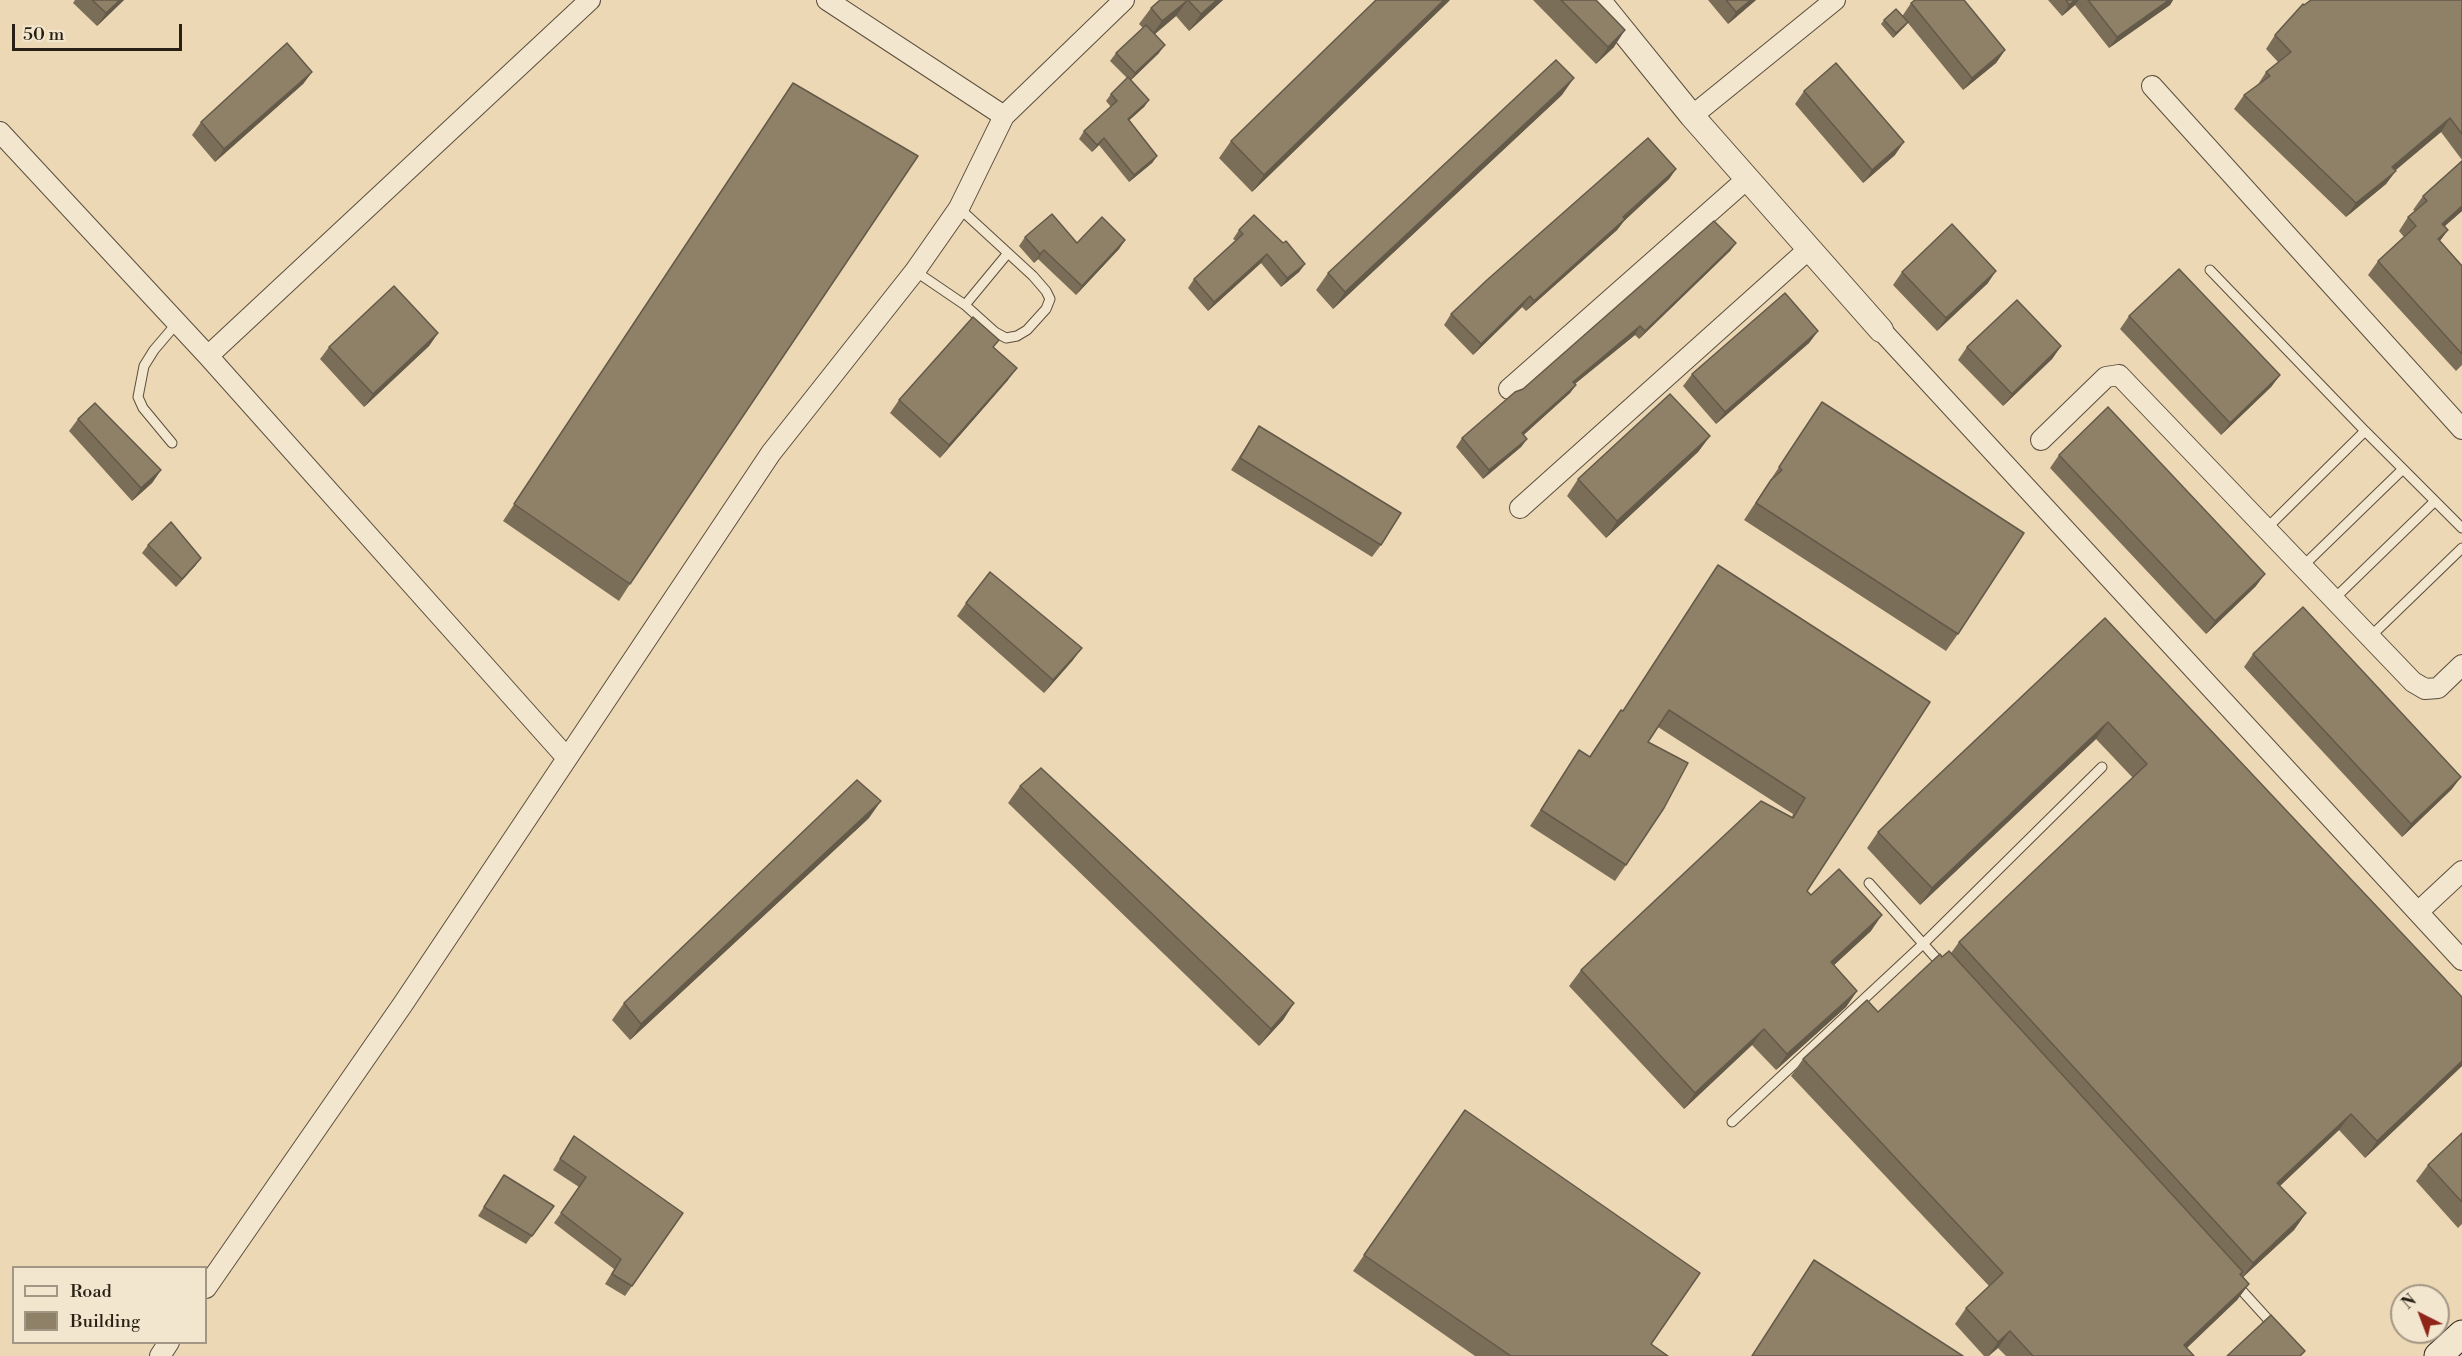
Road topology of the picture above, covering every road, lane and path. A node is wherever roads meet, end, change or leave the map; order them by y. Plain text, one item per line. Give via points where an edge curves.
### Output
1 (590, 0) edge
2 (827, 0) edge
3 (1124, 0) edge
4 (1598, 0) edge
5 (1835, 0) edge
6 (2152, 87) dead end
7 (1004, 116) junction
8 (1692, 116) junction
9 (0, 132) edge
10 (1748, 178) junction
11 (959, 208) junction
12 (1810, 248) junction
13 (1008, 253) junction
14 (2210, 270) dead end
15 (915, 271) junction
16 (965, 305) junction
17 (177, 323) junction
18 (1881, 330) joint
19 (208, 356) junction
20 (1509, 389) dead end
21 (2462, 429) edge
22 (2365, 431) junction
23 (2041, 440) dead end
24 (172, 443) dead end
25 (2403, 469) junction
26 (2435, 501) junction
27 (1520, 508) dead end
28 (2267, 528) junction
29 (2462, 528) edge
30 (2462, 548) edge
31 (2303, 566) junction
32 (2334, 599) junction
33 (2370, 637) junction
34 (2462, 665) edge
35 (567, 758) junction
36 (2102, 767) dead end
37 (2462, 871) edge
38 (1869, 882) dead end
39 (2418, 912) junction
40 (1923, 944) junction
41 (2462, 960) edge
42 (1947, 970) edge
43 (1732, 1122) dead end
44 (2230, 1277) edge
45 (207, 1287) edge
46 (2278, 1330) edge
47 (2462, 1334) edge
48 (2438, 1356) edge

1 - 19 street
2 - 7 street
3 - 7 street
4 - 8 street
5 - 8 street
6 - 21 street
7 - 11 street
8 - 10 street
9 - 17 street
10 - 12 street
10 - 20 street
11 - 13 lane
11 - 15 street
12 - 18 street
12 - 27 street
13 - 16 lane
13 - 16 lane via 1046,291 1050,299 1046,309 1027,330 1006,338
14 - 22 lane
15 - 16 lane
15 - 35 street via 771,453
17 - 19 street
17 - 24 lane via 144,366 138,397
18 - 39 street
19 - 35 street
22 - 25 lane
22 - 28 lane
23 - 28 street via 2106,377 2119,375
25 - 26 lane
25 - 31 lane
26 - 29 lane
26 - 32 lane
28 - 31 street
30 - 33 lane
31 - 32 street
32 - 33 street
33 - 34 street via 2413,682 2425,688 2438,688
35 - 45 street
36 - 40 lane
37 - 39 street
38 - 40 lane
39 - 41 street
40 - 42 lane
40 - 43 lane
44 - 46 lane
47 - 48 main road

